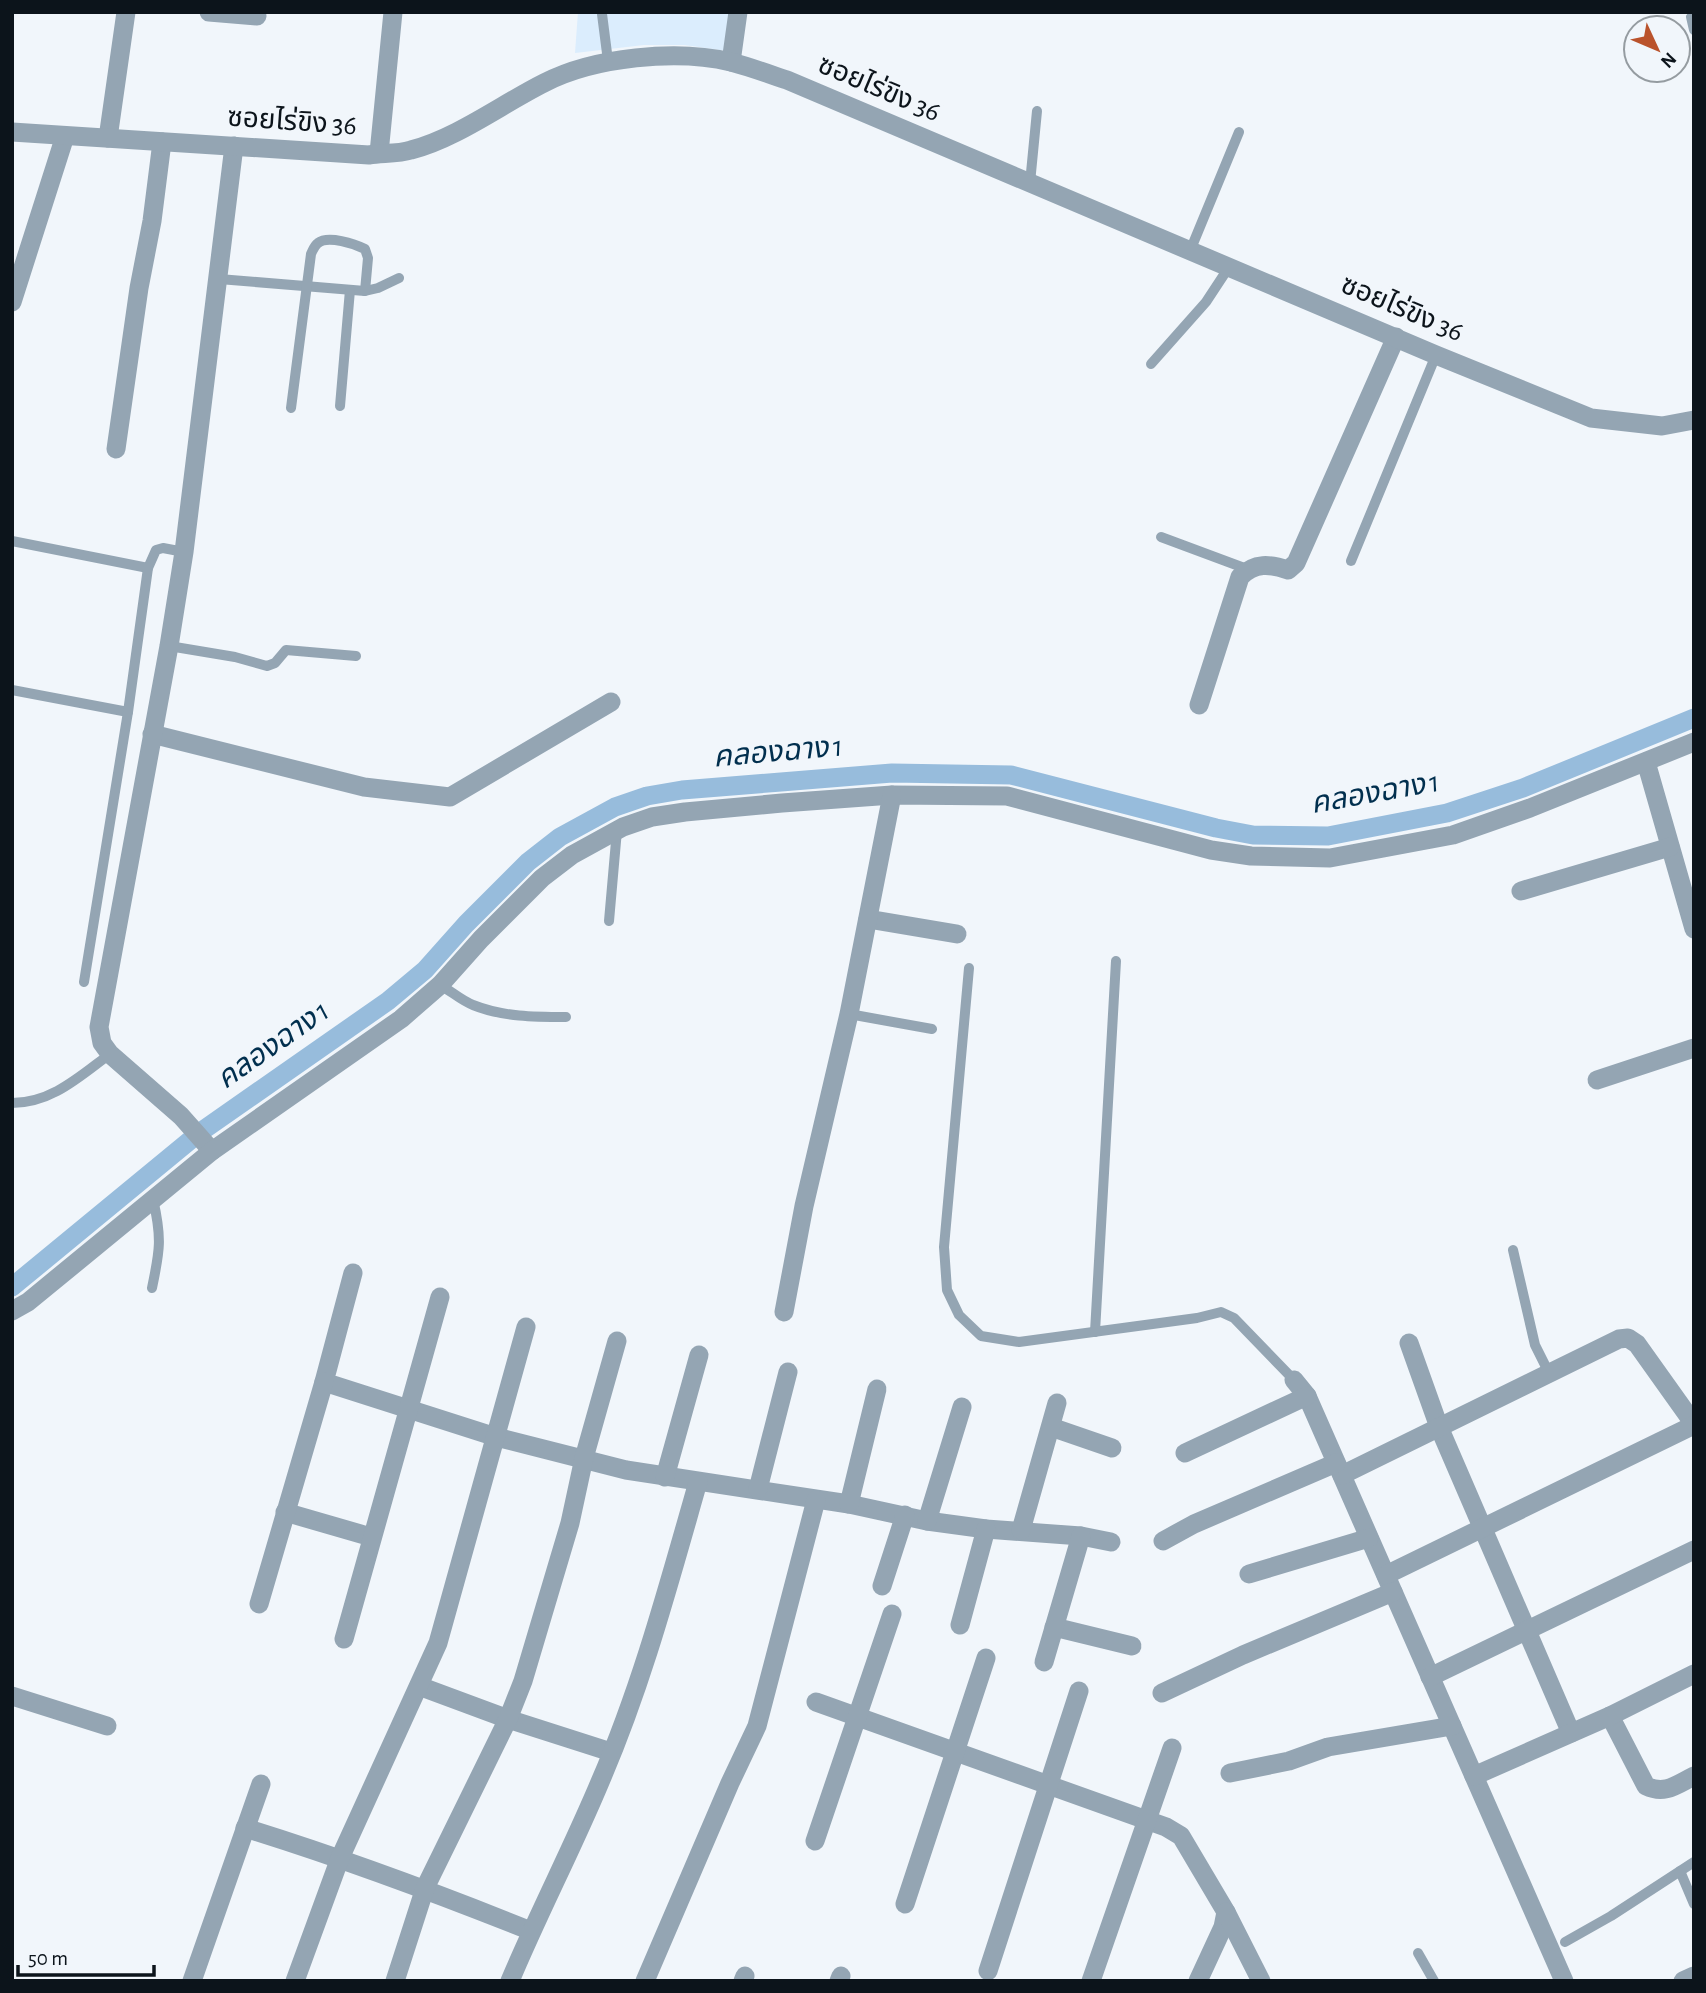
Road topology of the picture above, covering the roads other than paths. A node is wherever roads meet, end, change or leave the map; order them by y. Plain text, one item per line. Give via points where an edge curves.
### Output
1 (126, 12) edge
2 (209, 12) edge
3 (393, 12) edge
4 (738, 12) edge
5 (602, 14) dead end
6 (1694, 14) edge
7 (257, 16) dead end
8 (1694, 30) edge
9 (608, 61) junction
10 (731, 62) junction
11 (1037, 111) dead end
12 (12, 132) edge
13 (1239, 132) dead end
14 (65, 136) junction
15 (108, 138) junction
16 (162, 142) junction
17 (234, 146) junction
18 (379, 153) junction
19 (1030, 183) junction
20 (1190, 251) junction
21 (1229, 267) junction
22 (399, 278) dead end
23 (219, 279) junction
24 (307, 287) junction
25 (350, 290) junction
26 (365, 290) junction
27 (12, 302) edge
28 (1395, 337) junction
29 (1436, 355) junction
30 (1151, 364) dead end
31 (340, 406) dead end
32 (291, 408) dead end
33 (1694, 420) edge
34 (116, 449) dead end
35 (1161, 537) dead end
36 (12, 541) edge
37 (184, 552) junction
38 (1351, 561) dead end
39 (148, 568) junction
40 (1247, 569) junction
41 (169, 646) junction
42 (356, 656) dead end
43 (12, 690) edge
44 (611, 702) dead end
45 (1199, 705) dead end
46 (128, 712) junction
47 (152, 734) junction
48 (1694, 742) edge
49 (1646, 762) junction
50 (892, 795) junction
51 (617, 830) junction
52 (1670, 847) junction
53 (1521, 891) dead end
54 (868, 919) junction
55 (609, 921) dead end
56 (1694, 929) edge
57 (957, 934) dead end
58 (1116, 961) dead end
59 (969, 968) dead end
60 (84, 982) dead end
61 (440, 985) junction
62 (849, 1014) junction
63 (566, 1017) dead end
64 (932, 1029) dead end
65 (1694, 1048) edge
66 (110, 1054) junction
67 (1597, 1080) dead end
68 (12, 1103) edge
69 (208, 1146) junction
70 (153, 1199) junction
71 (1513, 1250) dead end
72 (353, 1273) dead end
73 (152, 1288) dead end
74 (440, 1297) dead end
75 (12, 1311) edge
76 (784, 1312) dead end
77 (526, 1327) dead end
78 (1095, 1332) junction
79 (617, 1341) dead end
80 (1409, 1343) dead end
81 (699, 1355) dead end
82 (788, 1371) dead end
83 (1549, 1373) junction
84 (1294, 1380) joint
85 (324, 1382) junction
86 (877, 1389) dead end
87 (1307, 1396) junction
88 (1057, 1403) dead end
89 (962, 1407) dead end
90 (408, 1410) junction
91 (1694, 1424) edge
92 (1051, 1427) junction
93 (1439, 1427) junction
94 (496, 1437) junction
95 (1112, 1448) dead end
96 (1185, 1453) dead end
97 (584, 1458) junction
98 (1339, 1469) junction
99 (665, 1477) junction
100 (698, 1482) junction
101 (758, 1489) junction
102 (816, 1500) junction
103 (849, 1504) junction
104 (285, 1512) junction
105 (905, 1515) junction
106 (927, 1521) junction
107 (1483, 1528) junction
108 (986, 1529) junction
109 (1021, 1530) junction
110 (1081, 1536) junction
111 (371, 1537) junction
112 (1369, 1538) junction
113 (1111, 1542) dead end
114 (1163, 1542) dead end
115 (1694, 1550) edge
116 (1249, 1574) dead end
117 (1390, 1584) junction
118 (882, 1586) dead end
119 (259, 1604) dead end
120 (892, 1614) dead end
121 (960, 1625) dead end
122 (1055, 1627) junction
123 (1526, 1632) junction
124 (344, 1639) dead end
125 (1132, 1646) dead end
126 (986, 1658) dead end
127 (1044, 1662) dead end
128 (1694, 1674) edge
129 (1430, 1676) junction
130 (419, 1686) junction
131 (1079, 1691) dead end
132 (1162, 1693) dead end
133 (12, 1696) edge
134 (816, 1702) dead end
135 (1610, 1716) junction
136 (857, 1717) junction
137 (508, 1719) junction
138 (107, 1726) dead end
139 (1452, 1726) junction
140 (1571, 1733) junction
141 (1172, 1748) dead end
142 (954, 1750) junction
143 (611, 1752) junction
144 (1230, 1773) dead end
145 (1474, 1776) junction
146 (1694, 1776) edge
147 (261, 1784) dead end
148 (1049, 1785) junction
149 (1147, 1820) junction
150 (245, 1828) junction
151 (815, 1841) dead end
152 (340, 1858) junction
153 (1694, 1862) edge
154 (1679, 1871) junction
155 (425, 1888) junction
156 (905, 1904) dead end
157 (1694, 1904) edge
158 (1226, 1912) junction
159 (531, 1931) junction
160 (1565, 1942) dead end
161 (1418, 1953) dead end
162 (988, 1971) dead end
163 (1694, 1976) edge
164 (192, 1981) edge
165 (295, 1981) edge
166 (395, 1981) edge
167 (510, 1981) edge
168 (645, 1981) edge
169 (1091, 1981) edge
170 (1198, 1981) edge
171 (1261, 1981) edge
172 (1434, 1981) edge
173 (1564, 1981) edge
174 (1683, 1981) edge

1 - 15 street
2 - 7 street
3 - 18 street
4 - 10 street
5 - 9 lane
6 - 8 lane
9 - 10 street, ซอยไร่ขิง 36 via 691,58
9 - 18 street, ซอยไร่ขิง 36 via 547,81 411,150
10 - 19 street, ซอยไร่ขิง 36 via 787,80
11 - 19 lane
12 - 14 street, ซอยไร่ขิง 36
13 - 20 lane
14 - 15 street, ซอยไร่ขิง 36
14 - 27 street
15 - 16 street, ซอยไร่ขิง 36
16 - 17 street, ซอยไร่ขิง 36
16 - 34 street
17 - 18 street, ซอยไร่ขิง 36
17 - 23 street
19 - 20 street, ซอยไร่ขิง 36
20 - 21 street, ซอยไร่ขิง 36
21 - 28 street, ซอยไร่ขิง 36
21 - 30 lane via 1206,302
22 - 26 lane
23 - 24 lane
23 - 37 street
24 - 25 lane
24 - 26 lane via 311,254 318,243 327,240 365,249
24 - 32 lane
25 - 26 lane
25 - 31 lane
28 - 29 street, ซอยไร่ขิง 36
28 - 40 street via 1296,563 1288,570 1270,564
29 - 33 street, ซอยไร่ขิง 36 via 1591,418 1662,426
29 - 38 lane
35 - 40 lane
36 - 39 lane
37 - 39 lane via 156,550
37 - 41 street
39 - 46 lane
40 - 45 street via 1240,576
41 - 42 lane via 267,666 286,650
41 - 47 street
43 - 46 lane
44 - 47 street via 450,797 364,787
46 - 60 lane
47 - 66 street via 99,1027
48 - 49 street
49 - 50 street via 1453,835 1330,858 1211,850 1007,796
49 - 52 street
50 - 51 street via 685,812 652,817
50 - 54 street
51 - 55 lane
51 - 61 street via 542,878
52 - 53 street
52 - 56 street
54 - 57 street
54 - 62 street
58 - 78 lane
59 - 78 lane via 944,1247 947,1290 959,1315 981,1336 1019,1342
61 - 63 lane via 471,1005 499,1013
61 - 69 street via 401,1019
62 - 64 lane
62 - 76 street
65 - 67 street
66 - 68 lane via 58,1093
66 - 69 street
69 - 70 street
70 - 73 lane via 161,1245
70 - 75 street
71 - 83 lane via 1535,1345
72 - 85 street
74 - 90 street
77 - 94 street
78 - 84 lane via 1221,1312 1234,1318
79 - 97 street
80 - 93 street
81 - 99 street
82 - 101 street
83 - 91 street via 1628,1338
83 - 93 street
84 - 87 street
85 - 90 street
85 - 104 street
86 - 103 street
87 - 96 street
87 - 98 street
88 - 92 street
89 - 106 street
90 - 94 street
90 - 111 street
91 - 107 street
92 - 95 street
92 - 109 street
93 - 98 street
93 - 107 street
94 - 97 street
94 - 130 street via 438,1643
97 - 99 street
97 - 137 street via 570,1523
98 - 112 street
98 - 114 street via 1194,1524
99 - 100 street
100 - 101 street
100 - 143 street via 640,1680
101 - 102 street
102 - 103 street
102 - 168 street via 757,1726
103 - 105 street
104 - 111 street
104 - 119 street
105 - 106 street
105 - 118 street
106 - 108 street
107 - 117 street
107 - 123 street
108 - 109 street
108 - 121 street
109 - 110 street
110 - 113 street
110 - 122 street
111 - 124 street
112 - 116 street
112 - 117 street
115 - 123 street
117 - 129 street
117 - 132 street
120 - 136 street
122 - 125 street
122 - 127 street
123 - 129 street
123 - 140 street
126 - 142 street
128 - 135 street
129 - 139 street
130 - 137 street
130 - 152 street
131 - 148 street
133 - 138 street
134 - 136 street
135 - 140 street
135 - 146 street via 1646,1786 1666,1790
136 - 142 street
136 - 151 street
137 - 143 street
137 - 155 street
139 - 144 street via 1328,1747 1289,1761
139 - 145 street
140 - 145 street
141 - 149 street
142 - 148 street
142 - 156 street
143 - 159 street
145 - 173 street
147 - 150 street
148 - 149 street
148 - 162 street
149 - 158 street via 1181,1836
149 - 169 street
150 - 152 street
150 - 164 street
152 - 155 street
152 - 165 street
153 - 154 lane
154 - 157 lane
154 - 160 lane
155 - 159 street
155 - 166 street
158 - 170 street
158 - 171 street
159 - 167 street
161 - 172 lane
163 - 174 street

